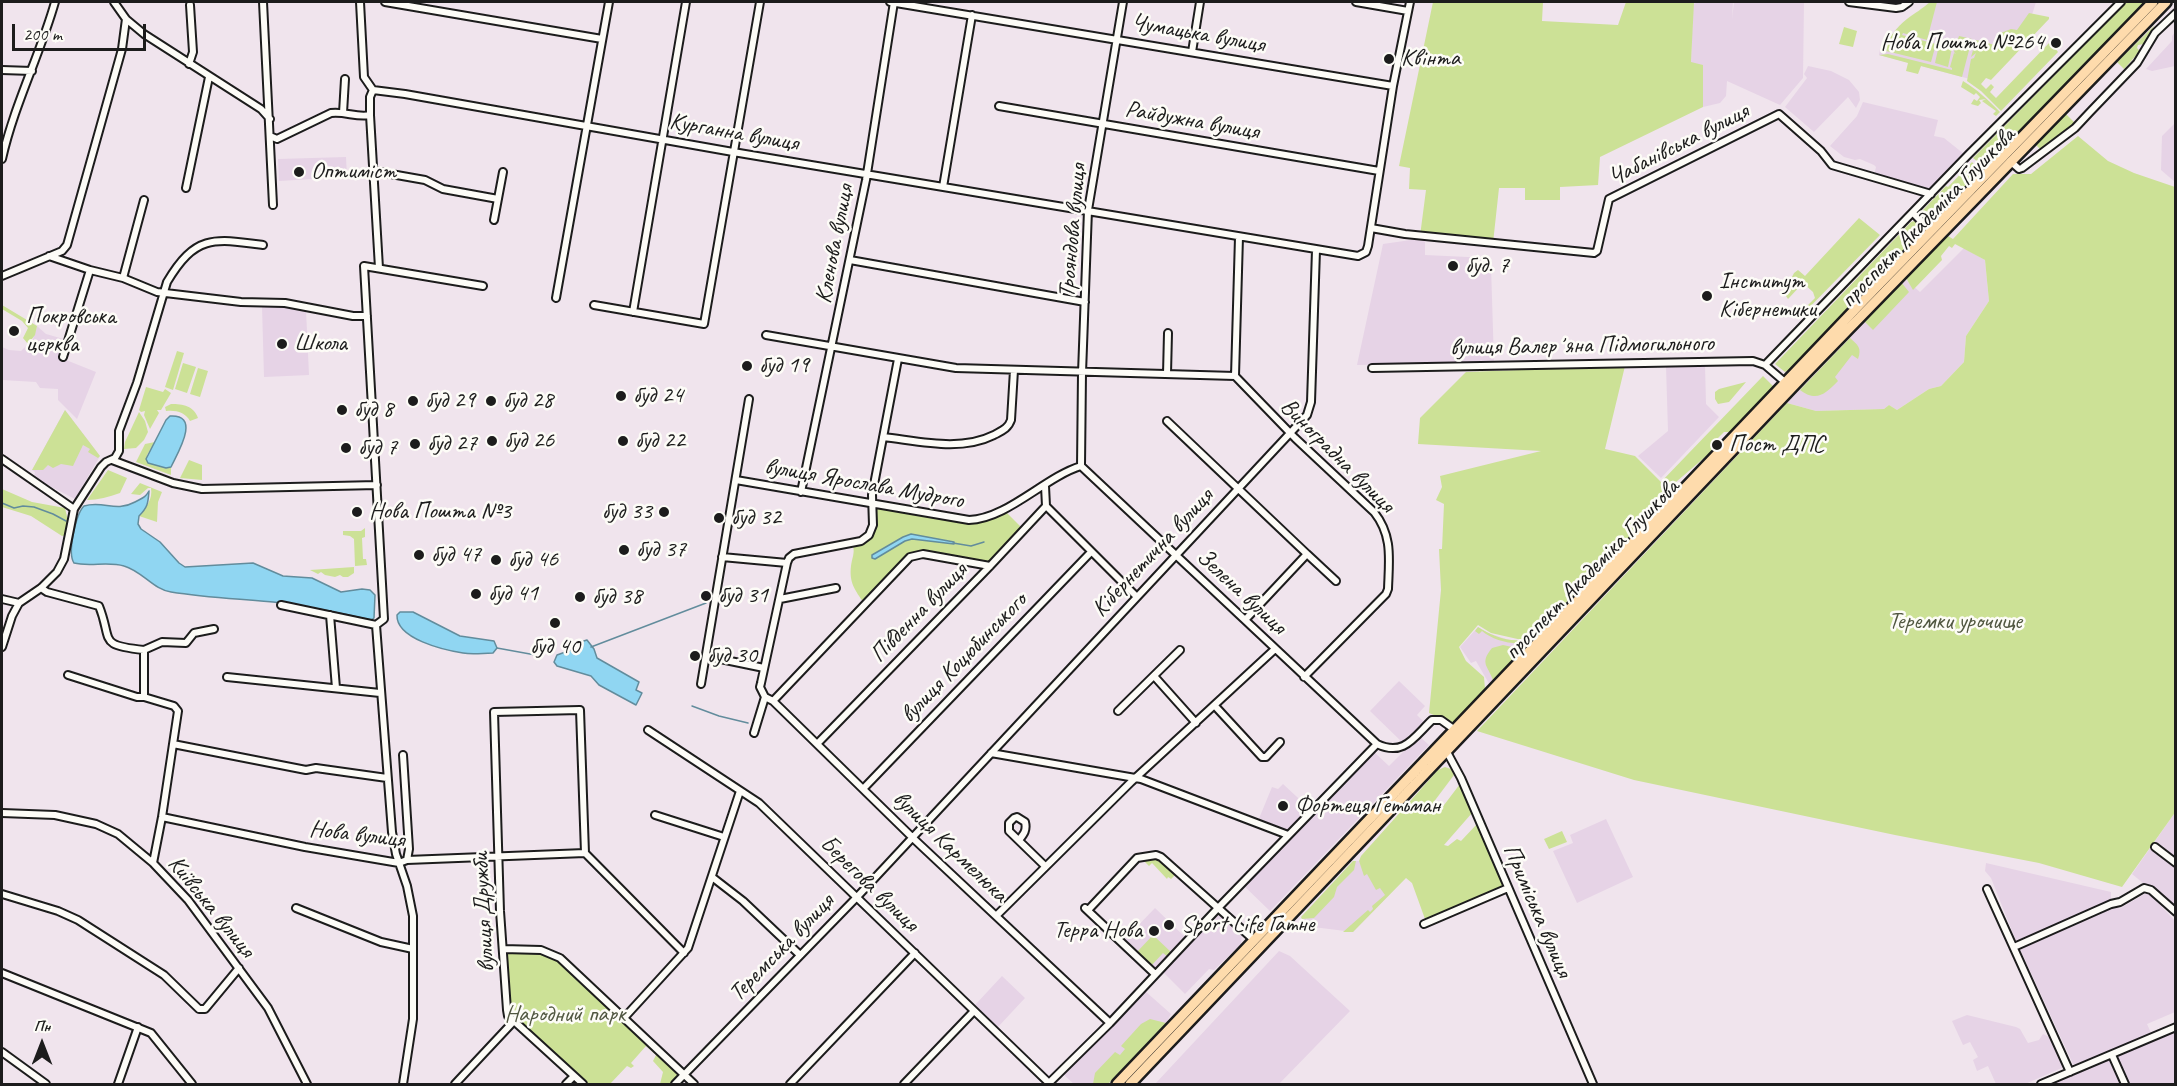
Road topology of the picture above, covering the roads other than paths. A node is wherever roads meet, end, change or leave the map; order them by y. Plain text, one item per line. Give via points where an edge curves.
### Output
1 (55, 2) edge
2 (114, 2) edge
3 (264, 2) edge
4 (360, 2) edge
5 (385, 2) edge
6 (609, 2) edge
7 (686, 2) edge
8 (760, 2) edge
9 (893, 2) edge
10 (1123, 2) edge
11 (1200, 2) edge
12 (1356, 2) edge
13 (1410, 2) edge
14 (1850, 2) edge
15 (1909, 2) edge
16 (2121, 2) edge
17 (2153, 2) edge
18 (2166, 2) edge
19 (190, 5) dead end
20 (1408, 10) junction
21 (2175, 13) edge
22 (972, 15) junction
23 (126, 19) junction
24 (602, 39) junction
25 (1117, 39) junction
26 (1191, 52) junction
27 (189, 64) junction
28 (2, 70) edge
29 (32, 71) junction
30 (209, 77) junction
31 (345, 79) dead end
32 (1393, 86) junction
33 (373, 90) junction
34 (999, 106) dead end
35 (343, 113) junction
36 (370, 115) junction
37 (270, 119) junction
38 (1103, 124) junction
39 (587, 126) junction
40 (270, 136) junction
41 (661, 139) junction
42 (734, 152) junction
43 (2, 159) edge
44 (2010, 161) junction
45 (374, 171) junction
46 (1379, 171) junction
47 (503, 172) dead end
48 (867, 173) junction
49 (943, 187) junction
50 (186, 188) dead end
51 (1931, 194) junction
52 (498, 199) junction
53 (144, 200) dead end
54 (273, 205) dead end
55 (1088, 210) junction
56 (1913, 213) junction
57 (494, 220) dead end
58 (1371, 228) junction
59 (1931, 231) junction
60 (1239, 237) junction
61 (263, 245) dead end
62 (1316, 250) junction
63 (50, 256) junction
64 (850, 260) junction
65 (379, 268) junction
66 (90, 270) junction
67 (2, 276) edge
68 (123, 278) junction
69 (483, 286) dead end
70 (165, 292) junction
71 (556, 298) dead end
72 (1085, 302) junction
73 (594, 305) dead end
74 (633, 312) junction
75 (368, 316) junction
76 (1168, 333) dead end
77 (766, 335) dead end
78 (832, 346) junction
79 (63, 357) dead end
80 (898, 359) junction
81 (1765, 365) junction
82 (1372, 368) dead end
83 (1014, 370) junction
84 (1082, 373) junction
85 (1167, 374) junction
86 (1235, 376) junction
87 (1786, 383) junction
88 (749, 399) dead end
89 (1167, 421) dead end
90 (1290, 433) junction
91 (883, 437) junction
92 (2, 460) edge
93 (112, 460) junction
94 (1081, 466) junction
95 (736, 480) junction
96 (377, 485) junction
97 (1045, 486) junction
98 (1239, 488) junction
99 (801, 492) junction
100 (873, 504) junction
101 (1046, 506) junction
102 (74, 509) junction
103 (1091, 552) junction
104 (1307, 554) junction
105 (1177, 556) junction
106 (722, 557) junction
107 (787, 563) junction
108 (990, 566) junction
109 (1336, 581) dead end
110 (41, 588) junction
111 (836, 588) dead end
112 (1137, 597) junction
113 (2, 599) edge
114 (780, 599) junction
115 (19, 603) junction
116 (281, 605) dead end
117 (330, 615) junction
118 (1245, 620) junction
119 (376, 625) junction
120 (214, 629) dead end
121 (2, 647) edge
122 (1275, 649) junction
123 (144, 650) junction
124 (1180, 650) dead end
125 (706, 656) junction
126 (764, 668) junction
127 (68, 675) dead end
128 (1154, 676) junction
129 (227, 677) dead end
130 (1304, 677) junction
131 (701, 684) dead end
132 (336, 688) junction
133 (380, 693) junction
134 (144, 697) junction
135 (765, 697) junction
136 (772, 702) junction
137 (1215, 706) junction
138 (1118, 711) dead end
139 (1196, 723) junction
140 (1468, 723) junction
141 (648, 730) dead end
142 (1455, 730) junction
143 (754, 733) dead end
144 (1280, 742) dead end
145 (173, 744) junction
146 (817, 744) junction
147 (1377, 744) junction
148 (1447, 752) junction
149 (991, 753) junction
150 (403, 755) dead end
151 (387, 778) junction
152 (1137, 778) junction
153 (863, 789) junction
154 (740, 791) junction
155 (2, 813) edge
156 (655, 815) dead end
157 (162, 817) junction
158 (1288, 835) junction
159 (913, 836) junction
160 (724, 837) junction
161 (1019, 840) dead end
162 (2155, 847) dead end
163 (585, 854) junction
164 (498, 857) junction
165 (407, 860) junction
166 (399, 862) junction
167 (153, 863) junction
168 (2175, 863) edge
169 (1045, 866) junction
170 (712, 877) junction
171 (1508, 888) junction
172 (1987, 889) dead end
173 (2, 894) edge
174 (857, 897) junction
175 (296, 908) dead end
176 (1218, 908) junction
177 (2175, 912) edge
178 (996, 916) junction
179 (1424, 924) dead end
180 (1254, 940) junction
181 (2014, 947) junction
182 (413, 949) junction
183 (503, 949) junction
184 (684, 953) junction
185 (915, 953) junction
186 (800, 955) junction
187 (239, 968) junction
188 (2, 973) edge
189 (1155, 974) junction
190 (974, 1011) junction
191 (624, 1018) junction
192 (514, 1021) junction
193 (1110, 1023) junction
194 (138, 1027) junction
195 (2175, 1027) edge
196 (2, 1052) edge
197 (2112, 1055) junction
198 (2070, 1072) junction
199 (574, 1076) junction
200 (684, 1076) junction
201 (46, 1084) edge
202 (118, 1084) edge
203 (192, 1084) edge
204 (307, 1084) edge
205 (404, 1084) edge
206 (455, 1084) edge
207 (566, 1084) edge
208 (583, 1084) edge
209 (675, 1084) edge
210 (694, 1084) edge
211 (790, 1084) edge
212 (904, 1084) edge
213 (1048, 1084) edge
214 (1117, 1084) edge
215 (1130, 1084) edge
216 (1593, 1084) edge
217 (2042, 1084) edge
218 (2125, 1084) edge

1 - 29 street
2 - 23 street
3 - 37 street
4 - 33 street via 364,77
5 - 24 street
6 - 24 street
7 - 41 street
8 - 42 street
9 - 22 street, Чумацька вулиця
9 - 48 street, Кленова вулиця
10 - 25 street, Трояндова вулиця
11 - 26 street
12 - 20 street
13 - 20 street
14 - 15 street via 1896,8
16 - 51 street, проспект Академіка Глушкова
17 - 59 highway, проспект Академіка Глушкова
18 - 44 highway, проспект Академіка Глушкова
19 - 27 street via 193,52
20 - 32 street
21 - 44 street via 2155,33 2137,63 2075,128 2022,168
22 - 25 street, Чумацька вулиця
22 - 49 street
23 - 27 street
23 - 63 street via 122,49 67,245
24 - 39 street
25 - 26 street, Чумацька вулиця
25 - 38 street, Трояндова вулиця
26 - 32 street, Чумацька вулиця
27 - 30 street
28 - 29 street
29 - 43 street
30 - 37 street
30 - 50 street
31 - 35 street
32 - 46 street
33 - 36 street
33 - 39 street, Курганна вулиця
34 - 38 street, Райдужна вулиця
35 - 36 street
35 - 40 street via 331,114 277,139
36 - 45 street
37 - 40 street
38 - 46 street, Райдужна вулиця
38 - 55 street, Трояндова вулиця
39 - 41 street, Курганна вулиця
39 - 71 street
40 - 54 street
41 - 42 street, Курганна вулиця
41 - 74 street
42 - 48 street, Курганна вулиця
42 - 74 street via 704,324
44 - 140 highway, проспект Академіка Глушкова
45 - 52 street
45 - 65 street
46 - 58 street
47 - 52 street
48 - 49 street, Курганна вулиця
48 - 64 street, Кленова вулиця
49 - 55 street, Курганна вулиця
51 - 56 street, проспект Академіка Глушкова
51 - 58 street, Чабанівська вулиця via 1832,165 1779,114 1609,199 1594,253
52 - 57 street
53 - 68 street
55 - 60 street, Курганна вулиця
55 - 72 street, Трояндова вулиця
56 - 59 street
56 - 81 street, проспект Академіка Глушкова
58 - 62 street, Курганна вулиця via 1366,252 1354,256
59 - 87 highway, проспект Академіка Глушкова
60 - 62 street, Курганна вулиця
60 - 86 street
61 - 70 street via 232,241 197,246 172,274
62 - 90 street, Кібернетична вулиця via 1311,402 1307,415
63 - 66 street
63 - 67 street
64 - 72 street
64 - 78 street, Кленова вулиця
65 - 69 street
65 - 75 street via 364,266
66 - 68 street
66 - 79 street
68 - 70 street
70 - 75 street via 241,302 285,303
70 - 93 street via 119,431 118,451
72 - 84 street, Трояндова вулиця
73 - 74 street
75 - 96 street
76 - 85 street
77 - 78 street
78 - 80 street
78 - 99 street, Кленова вулиця
80 - 83 street via 956,368
80 - 91 street
81 - 82 street, вулиця Валерʼяна Підмогильного via 1754,361 1719,361
81 - 87 street
83 - 84 street
83 - 91 street via 1011,420 1008,427 996,434 960,444
84 - 85 street
84 - 94 street, Трояндова вулиця
85 - 86 street
86 - 90 street, Виноградна вулиця
87 - 140 highway, проспект Академіка Глушкова
88 - 95 street
89 - 98 street
90 - 98 street, Кібернетична вулиця
90 - 130 street, Виноградна вулиця via 1374,512 1389,539 1386,594
91 - 100 street
92 - 102 street
93 - 96 street via 173,483 202,489
93 - 102 street via 101,467
94 - 97 street, вулиця Ярослава Мудрого
94 - 105 street, Зелена вулиця
95 - 99 street, вулиця Ярослава Мудрого
95 - 106 street
96 - 119 street via 384,619
97 - 100 street, вулиця Ярослава Мудрого via 978,520
97 - 101 street
98 - 104 street
98 - 105 street, Кібернетична вулиця
99 - 100 street, вулиця Ярослава Мудрого
100 - 107 street via 873,525 861,542 794,554
101 - 103 street
101 - 108 street, Південна вулиця
102 - 110 street via 64,559
103 - 112 street
103 - 153 street, вулиця Коцюбинського
104 - 109 street
104 - 118 street
105 - 112 street, Кібернетична вулиця
105 - 118 street, Зелена вулиця
106 - 107 street
106 - 125 street
107 - 114 street
108 - 136 street via 923,554 910,557
108 - 146 street, Південна вулиця
110 - 115 street
110 - 123 street via 99,606 112,644
111 - 114 street
112 - 149 street, Кібернетична вулиця
113 - 115 street
114 - 126 street
115 - 121 street
116 - 117 street
117 - 119 street
117 - 132 street
118 - 122 street, Зелена вулиця
119 - 133 street
120 - 123 street via 194,633 186,643 162,642
122 - 130 street, Зелена вулиця
122 - 137 street
123 - 134 street
124 - 128 street
125 - 126 street
125 - 131 street
126 - 135 street via 760,687
127 - 134 street
128 - 138 street
128 - 139 street
129 - 132 street
130 - 147 street, Зелена вулиця
132 - 133 street
133 - 151 street
134 - 145 street via 177,708
135 - 136 street, вулиця Кармелюка
135 - 143 street
136 - 146 street, вулиця Кармелюка
137 - 139 street
137 - 144 street via 1262,757
139 - 152 street
140 - 142 highway
140 - 148 highway
141 - 154 street, Берегова вулиця
142 - 147 street via 1441,720 1432,720 1401,748
142 - 180 highway
145 - 151 street via 306,770
145 - 157 street
146 - 153 street, вулиця Кармелюка
147 - 158 street
148 - 171 street, Приміська вулиця
148 - 215 highway
149 - 152 street
149 - 159 street, Кібернетична вулиця
150 - 165 street
151 - 166 street
152 - 158 street
152 - 169 street
153 - 159 street, вулиця Кармелюка
154 - 160 street
154 - 174 street, Берегова вулиця via 759,803
155 - 167 street, Київська вулиця via 55,814 96,824 118,834
156 - 160 street
157 - 166 street, Нова вулиця
157 - 167 street
158 - 176 street
159 - 174 street, Теремська вулиця
159 - 178 street, вулиця Кармелюка
160 - 170 street
161 - 169 street
162 - 168 street
163 - 164 street, Нова вулиця
163 - 164 street, вулиця Дружби via 580,710 494,712
163 - 184 street
164 - 165 street, Нова вулиця
164 - 183 street, вулиця Дружби
165 - 166 street, Нова вулиця
166 - 182 street via 411,901
167 - 187 street, Київська вулиця via 188,900
169 - 178 street
170 - 184 street
170 - 186 street
171 - 179 street
171 - 216 street, Приміська вулиця
172 - 181 street
173 - 187 street via 78,920 164,975 199,1009 205,1009
174 - 185 street, Берегова вулиця
174 - 186 street, Теремська вулиця
175 - 182 street via 381,942
176 - 180 street
176 - 189 street
176 - 189 street via 1156,855 1137,858 1087,908
177 - 181 street via 2144,888
178 - 193 street, вулиця Кармелюка
180 - 214 highway
181 - 198 street
182 - 205 street via 413,1018
183 - 191 street via 553,954
183 - 192 street, вулиця Дружби via 507,1010
184 - 191 street
185 - 190 street, Берегова вулиця
185 - 211 street
186 - 200 street, Теремська вулиця
187 - 204 street, Київська вулиця via 279,1026
188 - 194 street
189 - 193 street
190 - 212 street
190 - 213 street, Берегова вулиця
191 - 200 street
192 - 199 street
192 - 206 street
193 - 213 street
194 - 202 street
194 - 203 street via 151,1033
195 - 197 street
196 - 201 street
197 - 198 street
197 - 218 street
198 - 217 street
199 - 207 street
199 - 208 street
200 - 209 street, Теремська вулиця
200 - 210 street

